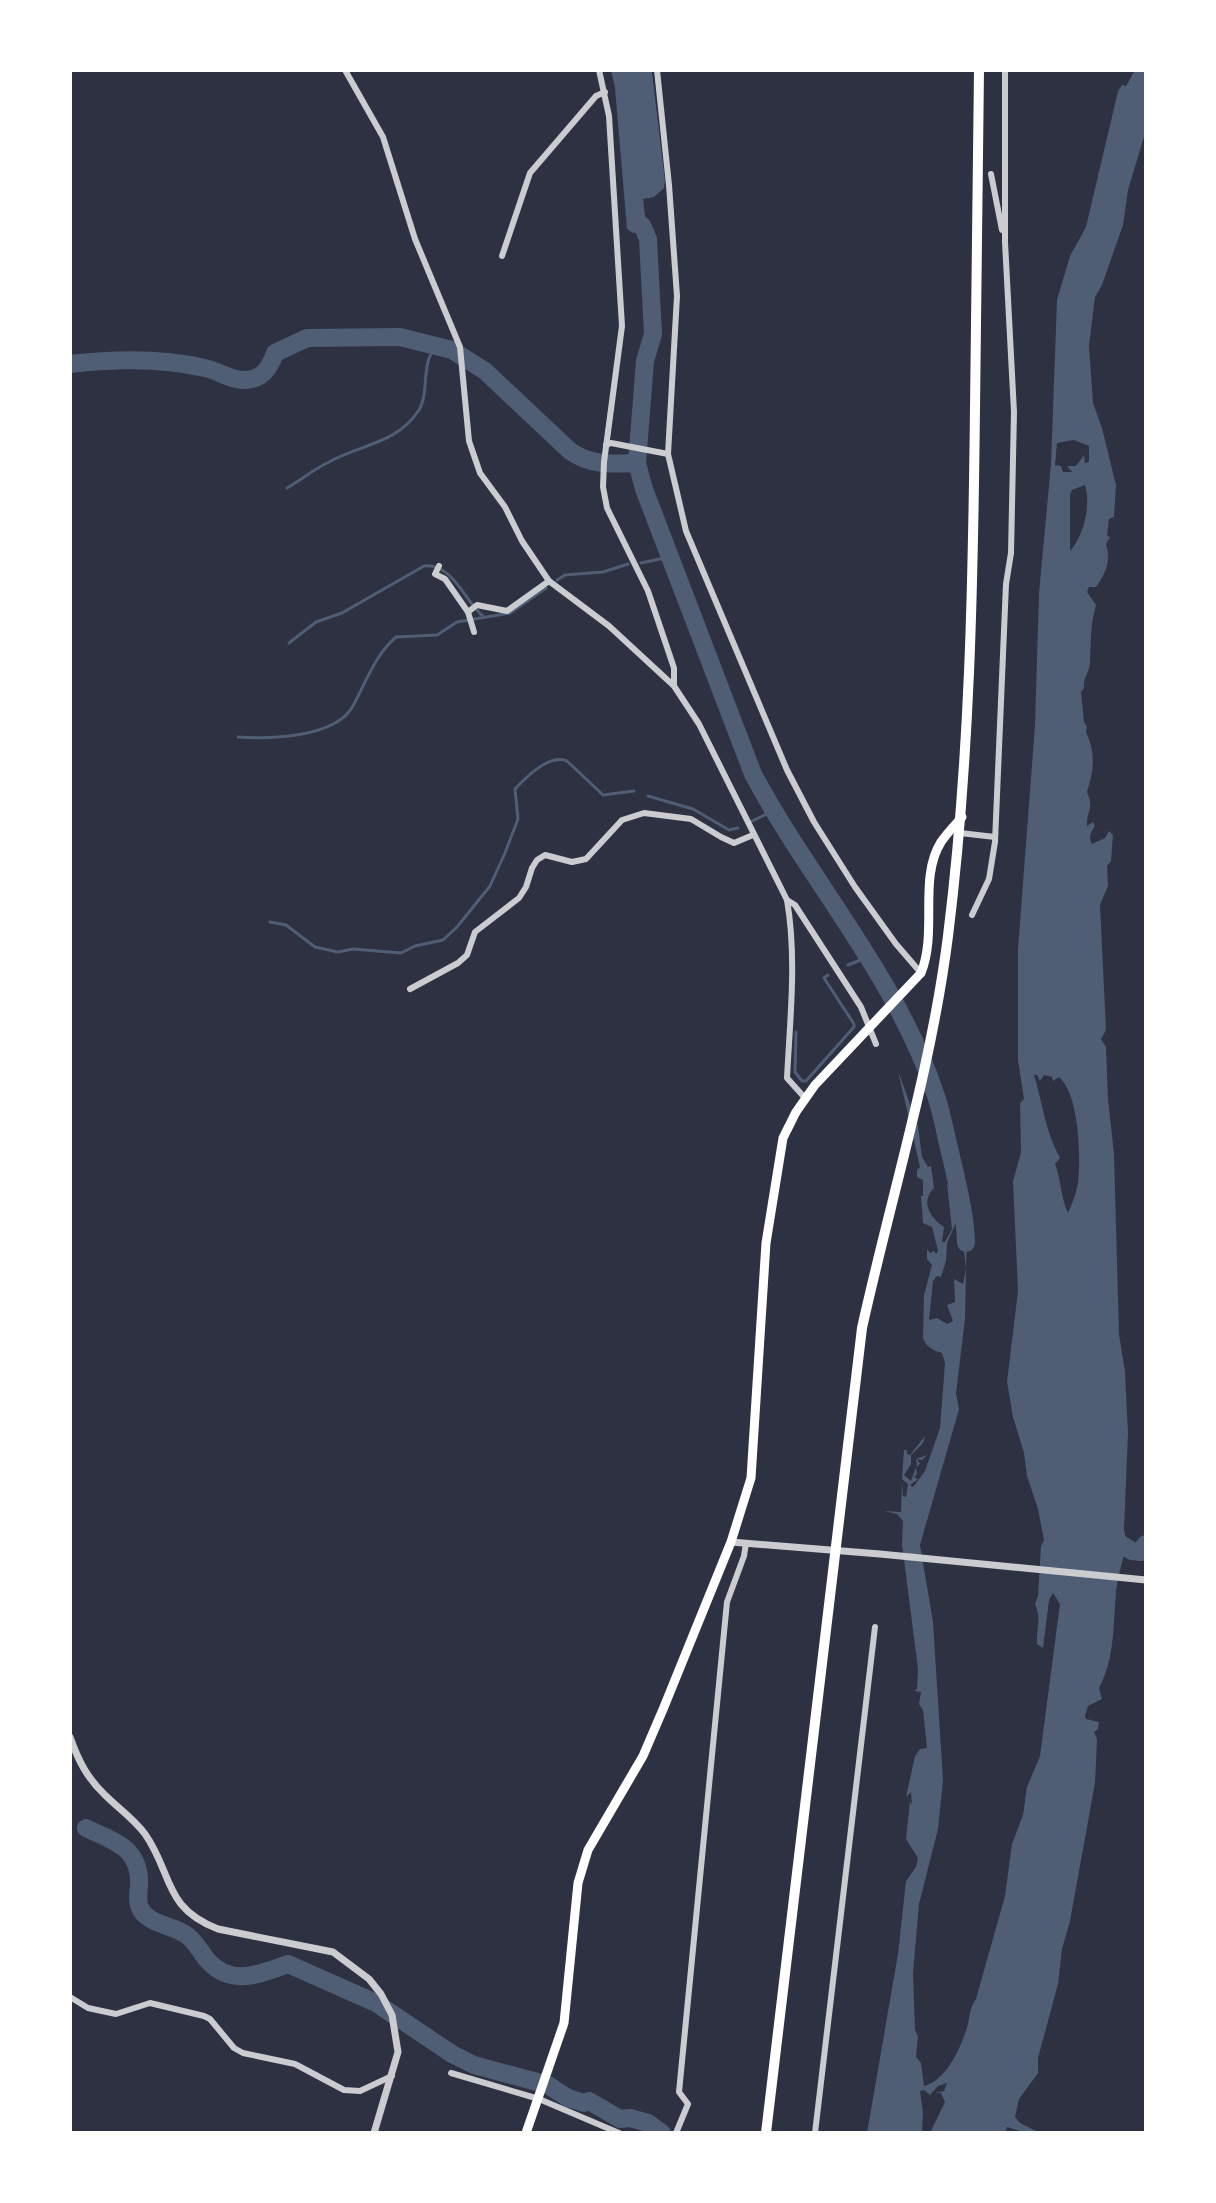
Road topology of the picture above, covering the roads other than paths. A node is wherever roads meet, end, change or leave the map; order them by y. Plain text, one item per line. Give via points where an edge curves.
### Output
1 (345, 70) edge
2 (600, 70) edge
3 (657, 70) edge
4 (979, 70) edge
5 (1005, 70) edge
6 (605, 92) junction
7 (991, 174) dead end
8 (1005, 242) junction
9 (502, 256) dead end
10 (609, 444) junction
11 (667, 453) junction
12 (438, 569) dead end
13 (549, 581) junction
14 (470, 615) junction
15 (474, 632) dead end
16 (674, 686) junction
17 (962, 817) junction
18 (960, 833) junction
19 (753, 835) junction
20 (995, 837) junction
21 (787, 900) junction
22 (972, 915) dead end
23 (920, 975) junction
24 (410, 989) dead end
25 (871, 1027) junction
26 (876, 1044) dead end
27 (805, 1098) junction
28 (731, 1542) junction
29 (746, 1543) junction
30 (837, 1550) junction
31 (715, 1579) junction
32 (1146, 1580) edge
33 (730, 1589) junction
34 (875, 1627) dead end
35 (70, 1737) edge
36 (70, 1997) edge
37 (451, 2073) dead end
38 (392, 2076) junction
39 (539, 2099) junction
40 (374, 2133) edge
41 (526, 2133) edge
42 (619, 2133) edge
43 (676, 2133) edge
44 (766, 2133) edge
45 (815, 2133) edge

1 - 13 street via 383,137 415,239 460,347 472,457
2 - 6 street
3 - 11 street via 677,296
4 - 17 highway via 973,615
5 - 8 street
6 - 9 street via 530,173
6 - 10 street via 622,326
7 - 8 street
8 - 20 street via 1014,448
10 - 11 street
10 - 16 street via 603,470 607,508 648,591 674,668
11 - 23 street via 686,531 787,770 855,887
12 - 14 street via 435,574 445,579
13 - 14 street via 507,611 477,605
13 - 16 street via 609,626
14 - 15 street
16 - 19 street via 699,724
17 - 18 highway
17 - 23 main road via 935,858 930,940
18 - 20 street
18 - 30 highway via 933,1039 862,1328
19 - 21 street
19 - 24 street via 734,843 691,819 644,813 622,820 586,859 572,862 545,855 537,860 519,898 475,932 467,955
20 - 22 street via 989,879
21 - 25 street via 834,963
21 - 27 street via 787,1078
23 - 25 main road
25 - 26 street
25 - 27 main road
27 - 28 main road via 783,1138 775,1180 759,1321 751,1478
28 - 29 street
28 - 31 main road
29 - 30 street
29 - 33 street
30 - 32 street
30 - 44 highway
31 - 33 street
31 - 39 main road via 643,1756 588,1850 578,1883 564,2023
33 - 43 street via 679,2092 688,2107
34 - 45 street
35 - 38 street via 85,1772 143,1833 172,1894 196,1918 218,1929 333,1952 369,1979 396,2030
36 - 38 street via 88,2008 116,2014 150,2003 204,2016 243,2053 295,2064 344,2090 360,2091
37 - 39 street
38 - 40 street
39 - 41 main road
39 - 42 street

